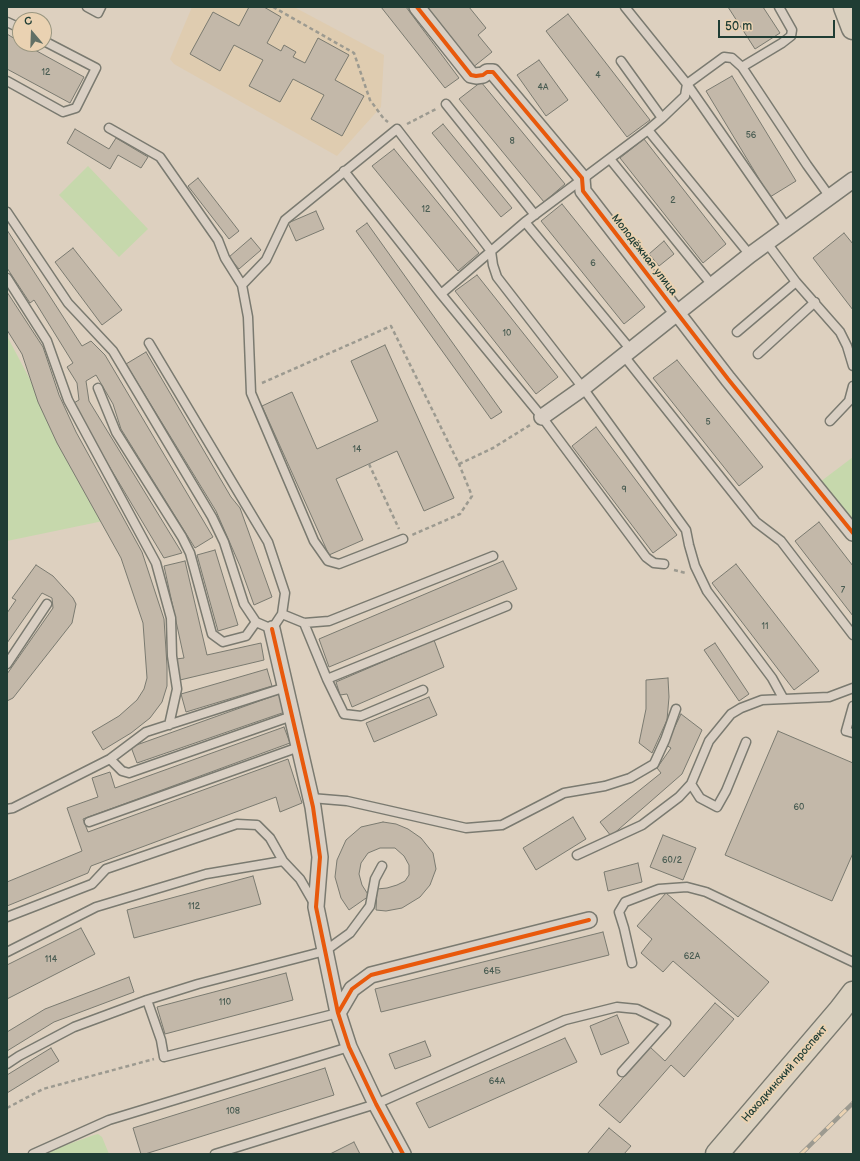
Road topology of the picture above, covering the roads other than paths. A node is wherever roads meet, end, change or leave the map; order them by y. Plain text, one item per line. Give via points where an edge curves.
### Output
1 (87, 7) edge
2 (101, 7) edge
3 (417, 7) edge
4 (625, 7) edge
5 (779, 7) edge
6 (845, 7) edge
7 (853, 28) edge
8 (52, 45) edge
9 (621, 61) dead end
10 (742, 67) junction
11 (7, 82) edge
12 (687, 84) junction
13 (446, 104) road end
14 (662, 118) junction
15 (109, 128) dead end
16 (648, 130) junction
17 (610, 159) junction
18 (344, 171) junction
19 (582, 178) junction
20 (853, 180) edge
21 (830, 197) junction
22 (7, 212) edge
23 (535, 215) junction
24 (525, 222) junction
25 (787, 228) junction
26 (767, 243) junction
27 (491, 251) junction
28 (750, 255) junction
29 (7, 278) edge
30 (796, 282) junction
31 (242, 285) junction
32 (712, 285) junction
33 (441, 294) junction
34 (815, 302) junction
35 (677, 313) junction
36 (738, 332) dead end
37 (149, 343) dead end
38 (627, 353) junction
39 (758, 354) dead end
40 (853, 366) edge
41 (853, 386) edge
42 (98, 388) dead end
43 (583, 388) junction
44 (542, 418) junction
45 (830, 421) dead end
46 (853, 533) edge
47 (403, 539) road end
48 (493, 556) dead end
49 (664, 564) dead end
50 (47, 604) dead end
51 (507, 606) dead end
52 (282, 614) junction
53 (256, 622) junction
54 (304, 623) junction
55 (272, 629) junction
56 (853, 635) edge
57 (7, 664) edge
58 (327, 679) junction
59 (286, 687) junction
60 (853, 688) edge
61 (423, 690) dead end
62 (783, 698) junction
63 (853, 706) edge
64 (676, 710) dead end
65 (292, 716) junction
66 (169, 725) junction
67 (853, 733) edge
68 (746, 742) dead end
69 (299, 747) junction
70 (110, 759) junction
71 (691, 784) junction
72 (311, 798) junction
73 (7, 809) edge
74 (90, 822) dead end
75 (576, 855) dead end
76 (283, 861) junction
77 (382, 866) dead end
78 (316, 907) junction
79 (7, 917) edge
80 (589, 920) dead end
81 (325, 951) junction
82 (7, 952) edge
83 (853, 962) edge
84 (632, 963) dead end
85 (853, 993) edge
86 (147, 1000) junction
87 (338, 1012) junction
88 (349, 1047) junction
89 (7, 1064) edge
90 (622, 1072) dead end
91 (376, 1104) junction
92 (33, 1154) edge
93 (215, 1154) edge
94 (403, 1154) edge
95 (717, 1154) edge

1 - 2 lane via 98,13
3 - 19 street, Молодёжная улица via 471,75 493,72
4 - 12 lane
5 - 10 lane via 792,30 791,36
6 - 7 main road
8 - 11 lane via 96,68 76,108 63,112
9 - 14 lane
10 - 12 lane via 732,58 724,57
10 - 21 lane
12 - 14 lane via 685,96
12 - 25 lane
13 - 23 lane
14 - 16 lane
15 - 31 lane via 160,157 218,240 225,258
16 - 17 lane
16 - 28 lane
17 - 19 lane
17 - 32 lane
18 - 27 lane via 396,129
18 - 31 lane via 285,220 266,260
18 - 33 lane
19 - 23 lane
19 - 35 street, Молодёжная улица via 583,191
20 - 21 street
21 - 25 street
22 - 53 lane via 68,303 113,351 212,517 224,542 244,604
23 - 24 lane
24 - 27 lane
24 - 38 lane
25 - 26 street
26 - 28 street
26 - 30 lane
27 - 33 lane
27 - 43 lane via 492,265 497,277
28 - 32 street
29 - 66 lane via 47,341 68,400 156,563 171,618 172,656 178,689
30 - 34 lane
30 - 36 lane
31 - 47 lane via 248,317 251,393 314,541 328,561 339,564
32 - 35 street
33 - 44 lane
34 - 39 lane
34 - 40 lane via 840,332
35 - 38 street
35 - 46 street, Молодёжная улица
37 - 52 lane via 268,542 285,593
38 - 43 street
38 - 56 lane via 756,522 781,541
41 - 45 lane via 849,402
42 - 53 lane via 116,432 190,553 212,634 223,642 246,636
43 - 44 street
43 - 62 lane via 686,530 696,566 707,591 772,678
44 - 49 lane via 646,558 654,563
48 - 54 lane via 329,622
50 - 57 lane
51 - 58 lane
52 - 54 lane
52 - 55 lane
53 - 55 lane
54 - 58 lane
55 - 59 street
58 - 61 lane via 344,714 361,716
59 - 65 street
59 - 66 lane
60 - 62 lane via 829,697
62 - 71 lane via 750,703 731,714 709,741
63 - 67 lane via 846,731
64 - 72 lane via 654,764 630,778 605,786 564,793 502,825 466,828 347,801
65 - 69 street
65 - 70 lane via 129,773 122,771
66 - 70 lane via 146,732
68 - 71 lane via 717,807 700,798
69 - 72 street
69 - 74 lane
70 - 73 lane
71 - 75 lane via 642,825
72 - 78 street via 320,857
76 - 78 lane via 300,879
76 - 79 lane via 270,838 257,826 237,824 106,869 92,884
76 - 82 lane via 206,874 96,907
77 - 81 lane via 375,879 370,906 350,934
78 - 81 street
80 - 87 street via 371,975 352,989
81 - 86 lane
81 - 87 street
83 - 84 lane via 706,892 687,887 659,889 625,902 619,912
85 - 95 main road, Находкинский проспект
86 - 87 lane via 164,1057
86 - 89 lane via 74,1027
87 - 88 street
88 - 91 street
88 - 92 lane via 109,1120
90 - 91 lane via 666,1023 637,1009 617,1007 565,1020
91 - 93 lane
91 - 94 street

